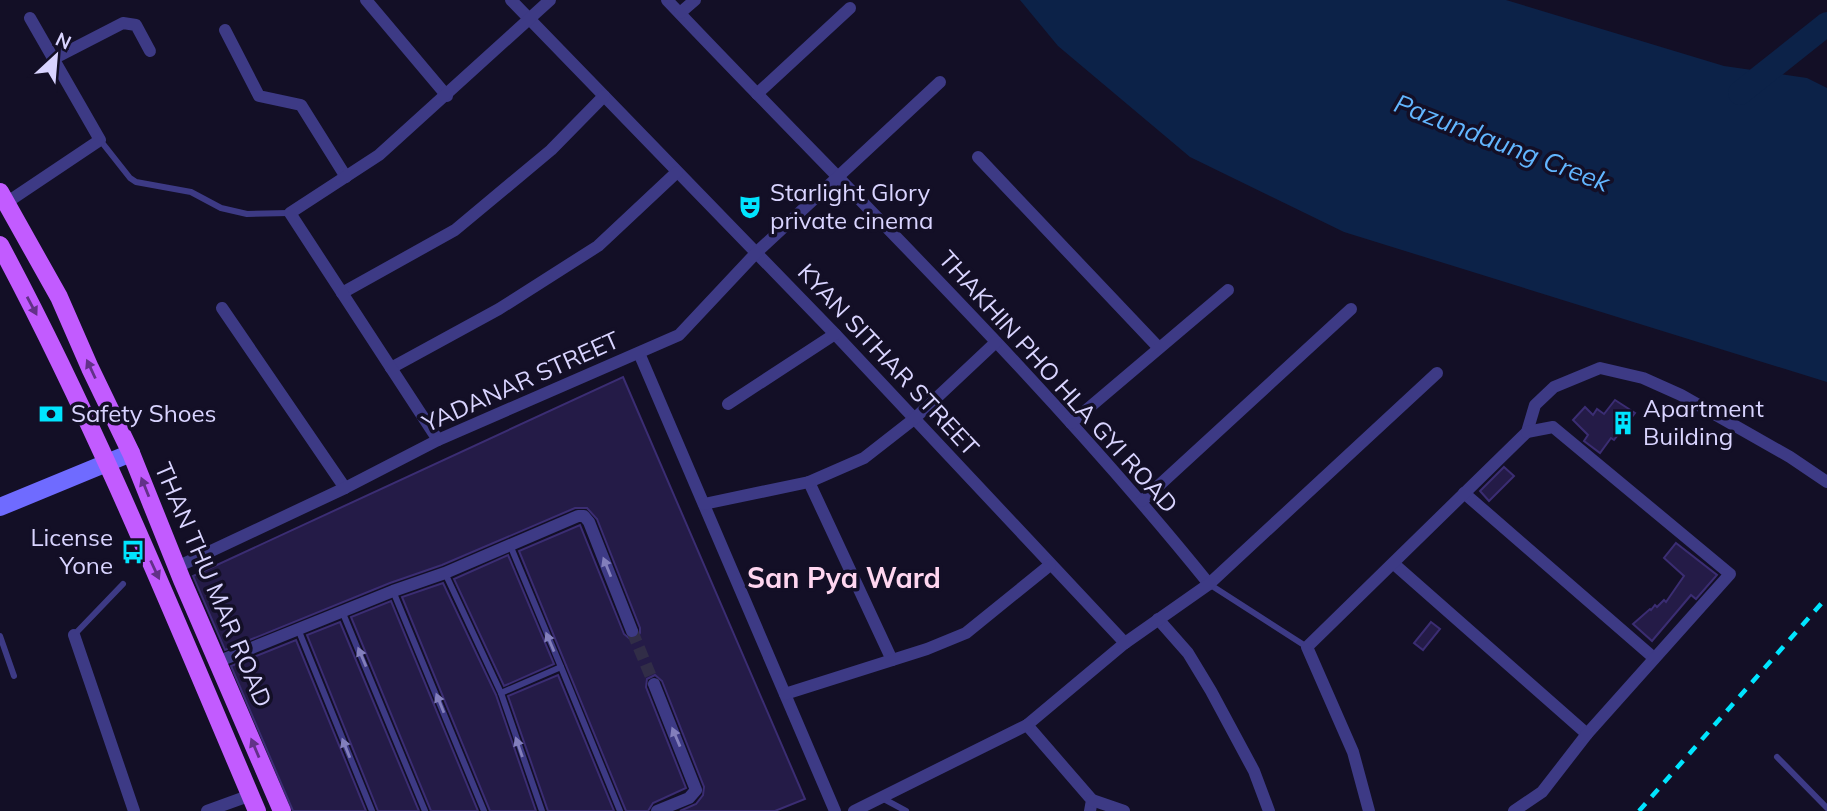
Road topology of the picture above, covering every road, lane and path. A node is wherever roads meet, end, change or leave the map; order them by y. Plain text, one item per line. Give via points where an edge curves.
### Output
1 (366, 0) edge
2 (511, 0) edge
3 (550, 0) edge
4 (667, 0) edge
5 (695, 0) edge
6 (850, 8) dead end
7 (680, 13) junction
8 (30, 18) dead end
9 (529, 19) junction
10 (225, 30) dead end
11 (150, 51) dead end
12 (52, 59) junction
13 (940, 82) dead end
14 (757, 94) junction
15 (447, 96) junction
16 (604, 96) junction
17 (100, 140) junction
18 (978, 157) dead end
19 (677, 172) junction
20 (839, 176) junction
21 (346, 177) junction
22 (3, 198) edge
23 (290, 213) junction
24 (0, 246) edge
25 (757, 252) junction
26 (1227, 290) dead end
27 (342, 293) junction
28 (222, 307) dead end
29 (1351, 309) dead end
30 (835, 334) junction
31 (996, 342) junction
32 (1159, 348) junction
33 (639, 352) junction
34 (391, 368) junction
35 (1437, 373) dead end
36 (728, 404) dead end
37 (914, 419) junction
38 (1071, 423) junction
39 (1527, 432) junction
40 (438, 440) junction
41 (131, 453) junction
42 (106, 464) junction
43 (809, 482) junction
44 (1827, 482) edge
45 (345, 488) junction
46 (1464, 493) junction
47 (1142, 501) junction
48 (704, 504) junction
49 (0, 507) edge
50 (510, 544) junction
51 (1394, 564) junction
52 (1050, 565) junction
53 (177, 568) junction
54 (445, 573) junction
55 (123, 584) dead end
56 (1209, 584) junction
57 (393, 591) junction
58 (342, 611) junction
59 (1158, 619) junction
60 (298, 629) junction
61 (632, 631) tunnel mouth
62 (74, 635) joint
63 (0, 636) edge
64 (1125, 643) junction
65 (1307, 647) junction
66 (1654, 657) junction
67 (892, 660) junction
68 (217, 662) junction
69 (561, 667) junction
70 (14, 677) dead end
71 (653, 684) tunnel mouth
72 (501, 693) junction
73 (785, 694) junction
74 (1027, 725) junction
75 (1587, 734) junction
76 (1777, 757) dead end
77 (881, 798) junction
78 (254, 803) edge
79 (1091, 806) edge
80 (1827, 808) edge
81 (830, 810) edge
82 (134, 811) edge
83 (207, 811) edge
84 (282, 811) edge
85 (372, 811) edge
86 (425, 811) edge
87 (484, 811) edge
88 (542, 811) edge
89 (620, 811) edge
90 (657, 811) edge
91 (854, 811) edge
92 (906, 811) edge
93 (1124, 811) edge
94 (1269, 811) edge
95 (1369, 811) edge
96 (1514, 811) edge

1 - 15 street
2 - 9 street, KYAN SITHAR STREET
3 - 9 street
4 - 7 street, THAKHIN PHO HLA GYI ROAD
5 - 7 street
6 - 14 street
7 - 14 street, THAKHIN PHO HLA GYI ROAD
8 - 12 street
9 - 15 street
9 - 16 street, KYAN SITHAR STREET
10 - 21 street via 259,96 301,105
11 - 12 street via 136,26 123,23
12 - 17 street
13 - 20 street, YADANAR STREET
14 - 20 street, THAKHIN PHO HLA GYI ROAD
15 - 21 street
16 - 19 street, KYAN SITHAR STREET
16 - 27 street via 551,150 455,230
17 - 22 street
17 - 23 lane via 136,181 191,192 221,208 247,214
18 - 32 street
19 - 25 street, KYAN SITHAR STREET
19 - 34 street via 598,246 499,309
20 - 25 street, YADANAR STREET
20 - 31 street, THAKHIN PHO HLA GYI ROAD
21 - 23 street
41 -> 22 main road, THAN THU MAR ROAD via 59,297
23 - 27 street
24 -> 42 main road, THAN THU MAR ROAD via 44,328
25 - 30 street, KYAN SITHAR STREET
25 - 33 street, YADANAR STREET via 679,335
26 - 32 street
27 - 34 street
28 - 45 street
29 - 47 street
30 - 36 street
30 - 37 street, KYAN SITHAR STREET
31 - 37 street
31 - 38 street, THAKHIN PHO HLA GYI ROAD
32 - 38 street
33 - 40 street, YADANAR STREET
33 - 48 street
34 - 40 street
35 - 56 street
37 - 43 street via 864,458
37 - 52 street, KYAN SITHAR STREET
38 - 47 street, THAKHIN PHO HLA GYI ROAD
39 - 44 street via 1535,405 1554,387 1600,368 1643,378 1681,395
39 - 46 street
39 - 66 street via 1553,428 1730,574
40 - 45 street, YADANAR STREET
41 - 42 main road
53 -> 41 main road, THAN THU MAR ROAD
42 - 49 main road
42 -> 78 main road, THAN THU MAR ROAD
43 - 48 street
43 - 67 street
45 - 53 street, YADANAR STREET
46 - 51 street
46 - 66 street
47 - 56 street, THAKHIN PHO HLA GYI ROAD
48 - 73 street
50 - 54 street
61 -> 50 street via 584,516
69 -> 50 lane
51 - 65 street
51 - 75 street
52 - 64 street, KYAN SITHAR STREET
52 - 67 street via 965,633
53 - 68 main road, THAN THU MAR ROAD
54 - 57 street
54 - 72 lane
55 - 62 lane
56 - 59 street
56 - 65 lane
57 - 58 street
87 -> 57 lane
58 - 60 street
86 -> 58 lane
59 - 64 street
59 - 94 street via 1188,653 1211,691 1254,771
60 - 68 street
85 -> 60 lane
62 - 82 street
63 - 70 lane
64 - 74 street
65 - 95 street via 1353,752
66 - 75 street
67 - 73 street
84 -> 68 main road, THAN THU MAR ROAD
69 - 72 lane
69 - 89 lane
90 -> 71 street via 690,798 696,790
88 -> 72 lane
73 - 81 street
74 - 77 street
74 - 79 street
75 - 96 street via 1542,792
76 - 80 lane
77 - 91 street
77 - 92 lane
78 - 83 street
79 - 93 street

